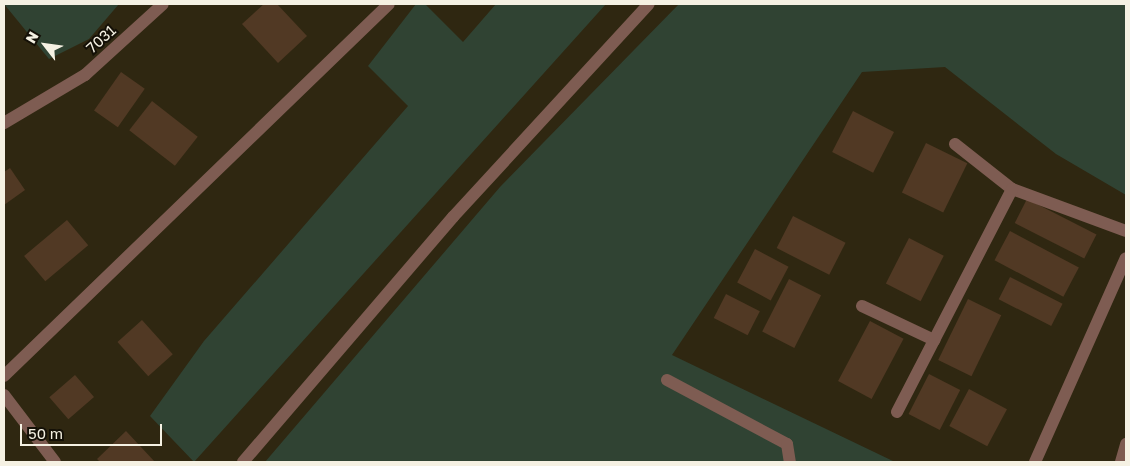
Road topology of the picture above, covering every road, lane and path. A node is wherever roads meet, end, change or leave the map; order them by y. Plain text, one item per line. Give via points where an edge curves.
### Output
1 (163, 4) edge
2 (389, 4) edge
3 (649, 4) edge
4 (4, 123) edge
5 (955, 144) dead end
6 (1012, 189) junction
7 (1126, 231) edge
8 (1126, 258) edge
9 (862, 306) dead end
10 (934, 340) junction
11 (4, 376) edge
12 (667, 380) dead end
13 (4, 395) edge
14 (897, 412) dead end
15 (1126, 444) edge
16 (55, 462) edge
17 (243, 462) edge
18 (790, 462) edge
19 (1034, 462) edge
20 (1121, 462) edge

1 - 4 street, 7031 via 84,75
2 - 11 street
3 - 17 street via 453,217
5 - 6 street
6 - 7 street
6 - 10 street
8 - 19 street
9 - 10 street
10 - 14 street
12 - 18 street via 787,444
13 - 16 street
15 - 20 street

